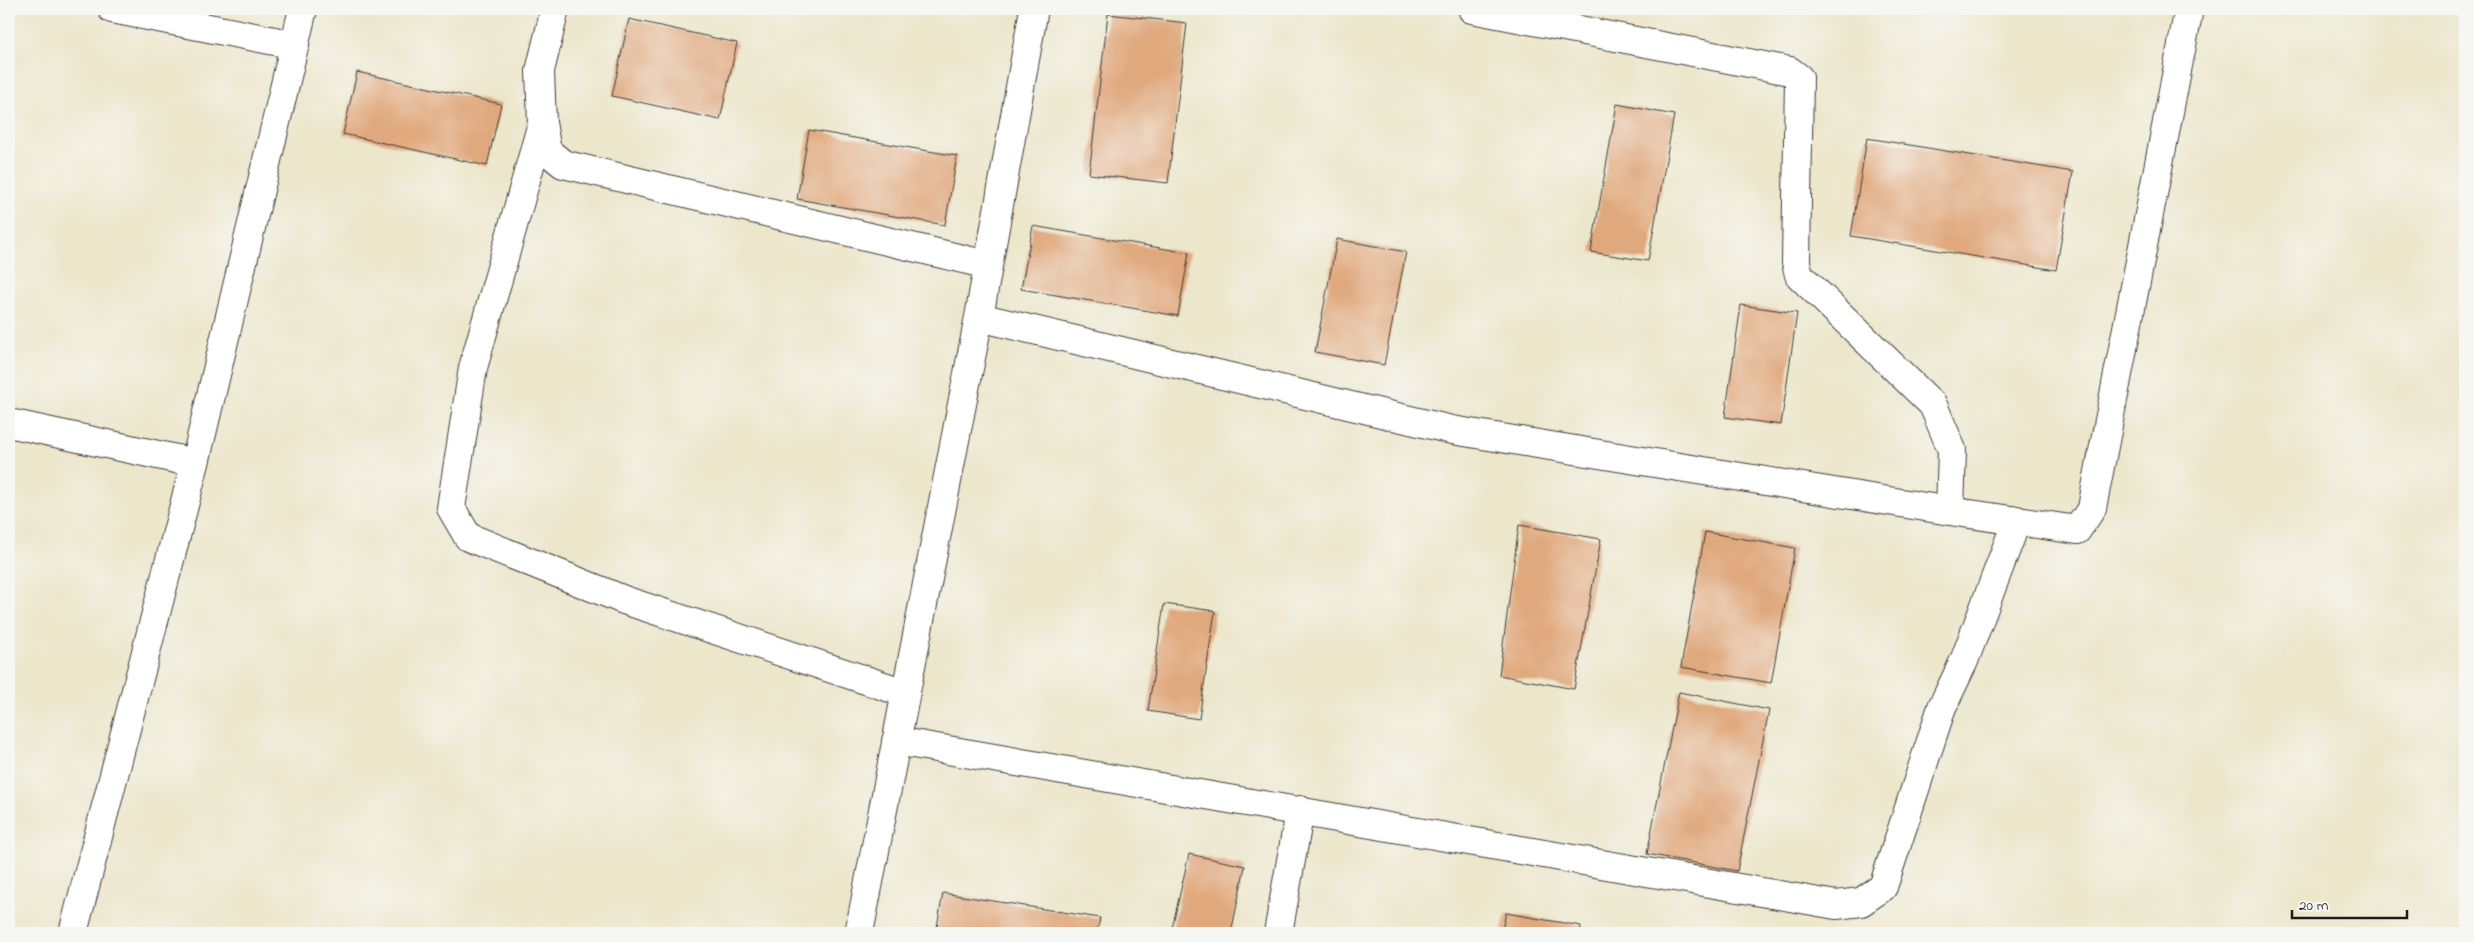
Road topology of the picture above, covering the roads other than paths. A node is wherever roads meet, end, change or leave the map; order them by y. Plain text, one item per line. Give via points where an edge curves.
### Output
1 (112, 9) edge
2 (303, 9) edge
3 (555, 9) edge
4 (1034, 9) edge
5 (1472, 9) edge
6 (2189, 9) edge
7 (295, 45) junction
8 (542, 124) junction
9 (988, 265) junction
10 (979, 317) junction
11 (9, 423) edge
12 (195, 463) junction
13 (1950, 511) junction
14 (2017, 520) junction
15 (905, 693) junction
16 (896, 741) junction
17 (1300, 810) junction
18 (73, 933) edge
19 (859, 933) edge
20 (1278, 933) edge

1 - 7 street
2 - 7 street
3 - 8 street via 540,70
4 - 9 street
5 - 13 street via 1790,71 1799,78 1796,262 1799,275 1933,405 1952,450
6 - 14 street via 2092,508 2077,530
7 - 12 street
8 - 9 street via 547,151 563,164
8 - 15 street via 473,368 451,508 468,537 624,600
9 - 10 street
10 - 13 street via 1452,430
10 - 15 street
11 - 12 street
12 - 18 street
13 - 14 street
14 - 17 street via 1964,661 1942,707 1884,887 1861,902 1836,905
15 - 16 street
16 - 17 street
16 - 19 street
17 - 20 street

